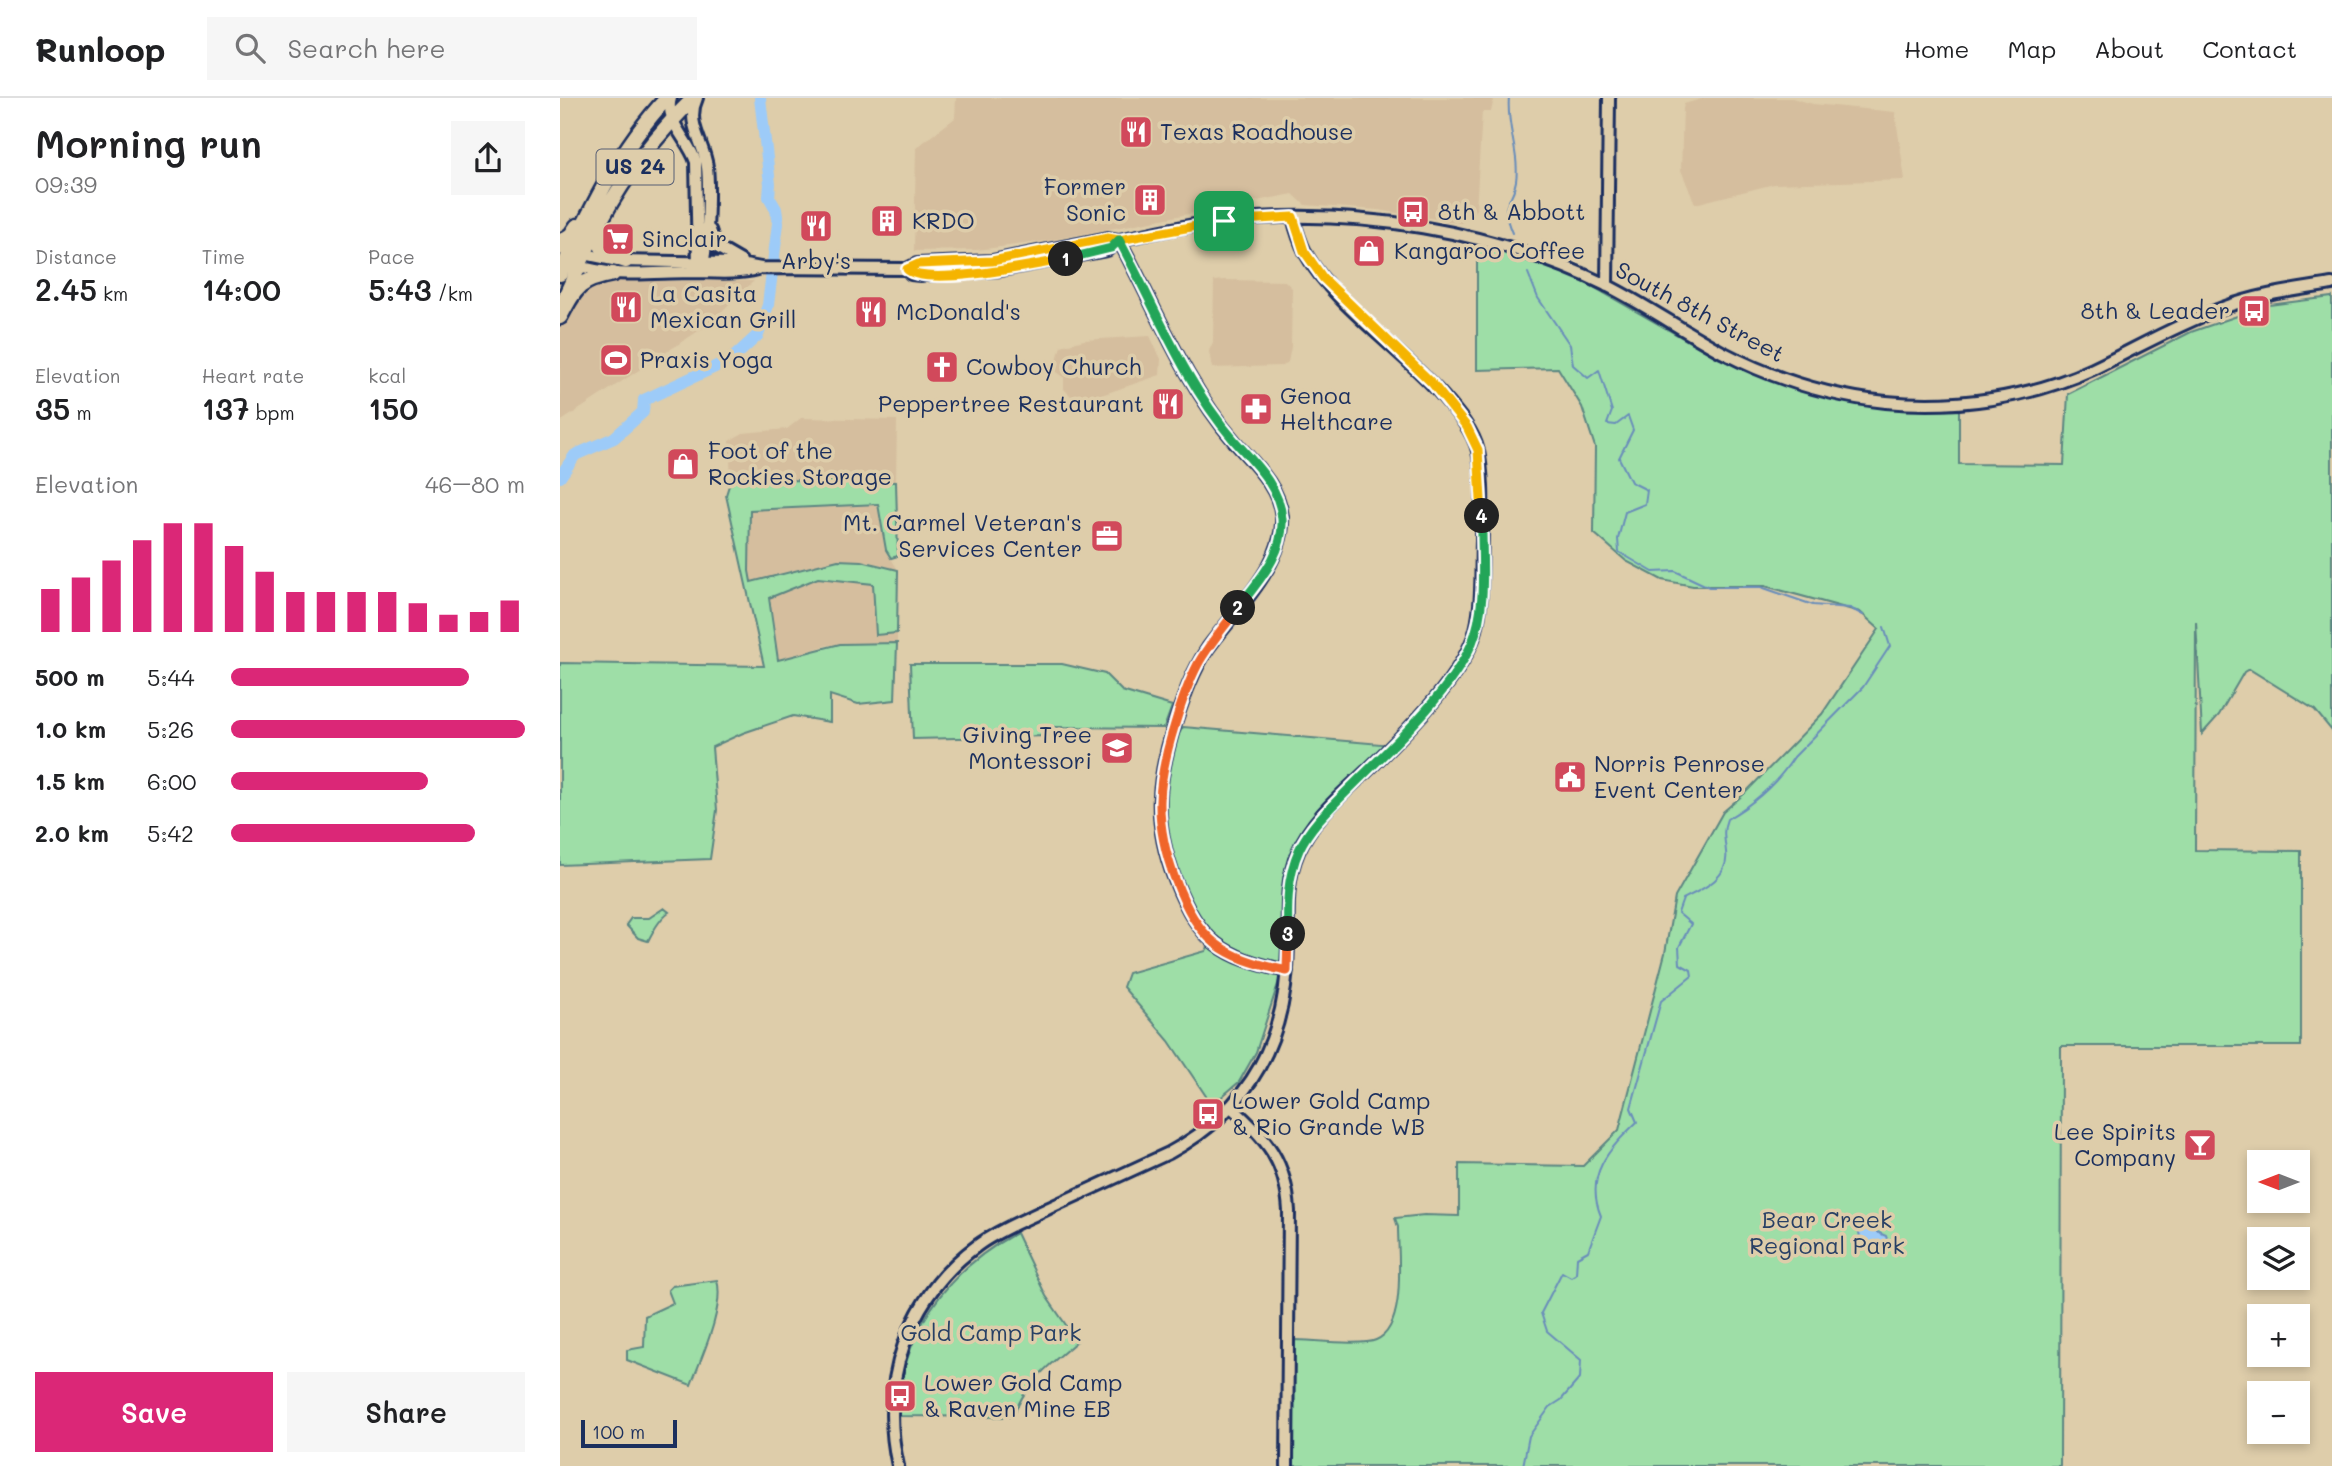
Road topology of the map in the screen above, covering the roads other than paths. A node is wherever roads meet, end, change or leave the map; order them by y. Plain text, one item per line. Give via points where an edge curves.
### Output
1 (669, 98) edge
2 (696, 98) edge
3 (1609, 98) edge
4 (672, 120) junction
5 (706, 212) junction
6 (1293, 217) junction
7 (602, 218) junction
8 (1119, 240) junction
9 (568, 258) edge
10 (626, 261) junction
11 (746, 264) junction
12 (700, 265) junction
13 (761, 268) junction
14 (613, 274) junction
15 (2332, 284) edge
16 (560, 286) edge
17 (1607, 286) junction
18 (560, 307) edge
19 (560, 317) edge
20 (1287, 971) junction
21 (1231, 1107) junction
22 (898, 1466) edge
23 (1287, 1466) edge

1 - 4 street
1 - 9 highway, US 24 via 636,133 571,235
2 - 4 highway, US 24
2 - 5 street via 692,120 707,167
3 - 17 street
4 - 7 highway, US 24
4 - 12 street via 696,162
5 - 11 street via 715,246
5 - 12 street
6 - 8 street, South 8th Street via 1194,225
6 - 17 street, South 8th Street via 1395,224 1490,243 1558,264
6 - 20 street via 1304,251 1323,278 1432,383 1467,427 1478,450 1482,533 1479,615 1467,652 1416,720 1320,818 1298,852 1287,898
7 - 9 highway, US 24
7 - 10 highway via 600,248
8 - 13 street, South 8th Street via 907,269
8 - 20 street via 1200,394 1269,482 1281,509 1282,530 1273,560 1201,659 1182,702 1160,777 1158,813 1168,861 1188,911 1202,932 1233,955
9 - 10 street, South 8th Street
9 - 14 street, South 8th Street
9 - 16 highway
9 - 18 highway, US 24
10 - 12 street, South 8th Street
11 - 12 street, South 8th Street
11 - 13 street, South 8th Street
12 - 13 street, South 8th Street via 741,272
12 - 14 street, South 8th Street
14 - 19 highway via 579,285
15 - 17 street, South 8th Street via 2221,308 2047,386 1986,399 1930,404 1846,396 1799,385 1721,351
20 - 21 street via 1281,1016 1269,1048
21 - 22 street via 1170,1153 995,1234 943,1277 912,1321 895,1373 891,1424
21 - 23 street via 1266,1141 1287,1187

